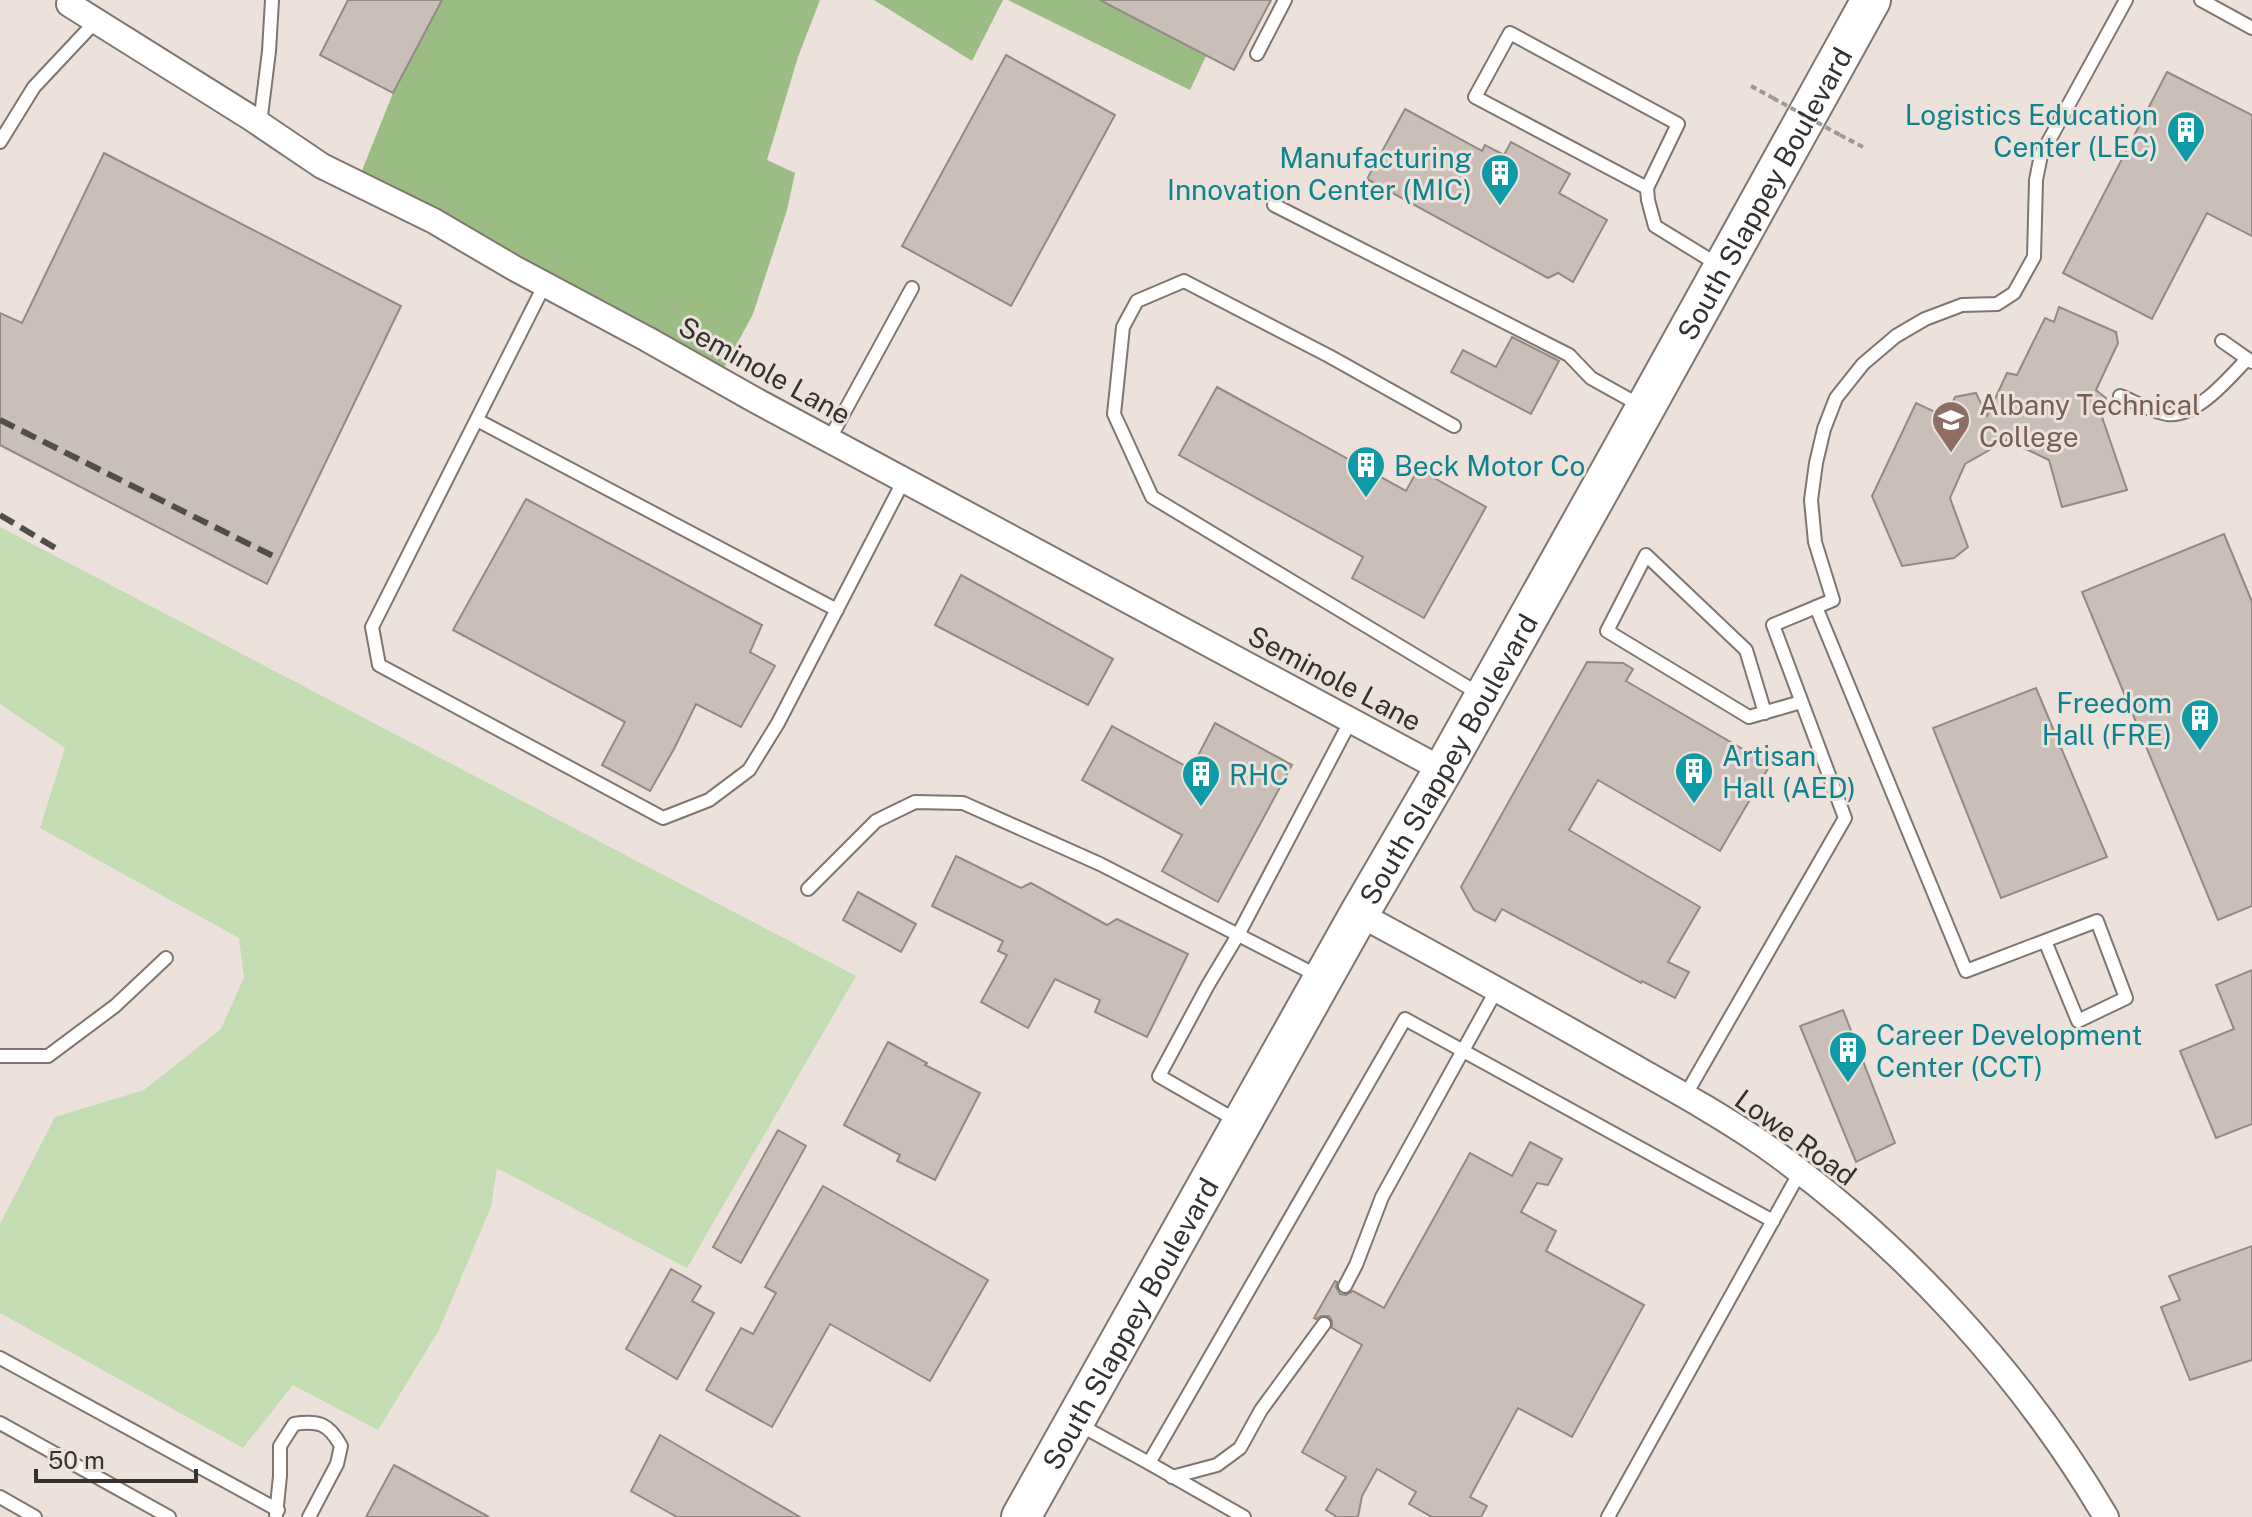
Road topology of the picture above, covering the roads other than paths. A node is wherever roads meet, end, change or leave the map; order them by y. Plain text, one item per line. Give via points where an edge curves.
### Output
1 (272, 0) edge
2 (1285, 0) edge
3 (1871, 0) edge
4 (2126, 0) edge
5 (2201, 0) edge
6 (69, 4) dead end
7 (96, 21) junction
8 (2252, 28) edge
9 (1257, 54) dead end
10 (260, 124) junction
11 (0, 142) edge
12 (1647, 188) junction
13 (1274, 205) dead end
14 (1723, 268) junction
15 (545, 284) junction
16 (912, 288) dead end
17 (2222, 341) dead end
18 (2250, 360) edge
19 (2120, 396) dead end
20 (1645, 408) junction
21 (477, 420) junction
22 (1454, 426) dead end
23 (829, 440) junction
24 (904, 480) junction
25 (1816, 607) junction
26 (837, 610) junction
27 (1484, 697) junction
28 (1801, 702) junction
29 (1765, 713) junction
30 (1351, 720) junction
31 (1443, 770) junction
32 (808, 889) dead end
33 (1359, 914) junction
34 (1238, 935) junction
35 (2045, 941) junction
36 (166, 958) dead end
37 (1323, 978) junction
38 (1497, 989) junction
39 (1463, 1051) junction
40 (0, 1057) edge
41 (1685, 1096) junction
42 (1241, 1124) junction
43 (1800, 1172) junction
44 (1773, 1221) junction
45 (1345, 1286) dead end
46 (1324, 1324) dead end
47 (0, 1358) edge
48 (1074, 1422) junction
49 (0, 1423) edge
50 (1149, 1463) junction
51 (1172, 1477) junction
52 (0, 1497) edge
53 (276, 1513) edge
54 (35, 1517) edge
55 (169, 1517) edge
56 (309, 1517) edge
57 (1021, 1517) edge
58 (1244, 1517) edge
59 (1608, 1517) edge
60 (2106, 1517) edge

1 - 10 lane
2 - 9 lane
3 - 14 main road, South Slappey Boulevard
4 - 25 lane via 2041,155 2034,257 2014,293 1997,304 1962,305 1905,330 1863,364 1836,398 1824,429 1811,500 1815,542 1833,600
5 - 8 lane
6 - 7 street, Seminole Lane
7 - 10 street, Seminole Lane
7 - 11 lane via 34,87
10 - 15 street, Seminole Lane via 322,166
12 - 12 lane via 1678,124 1510,33 1475,97
12 - 14 lane via 1655,226
13 - 20 lane via 1569,355 1591,378
14 - 20 main road, South Slappey Boulevard
15 - 21 lane
15 - 23 street, Seminole Lane
16 - 23 lane
17 - 18 lane
18 - 19 lane via 2182,413 2158,411
20 - 27 main road, South Slappey Boulevard
21 - 26 lane
21 - 26 lane via 372,627 379,665 663,818 709,800 749,770
22 - 27 lane via 1184,281 1137,301 1123,327 1114,414 1152,497
23 - 24 street, Seminole Lane
24 - 26 lane
24 - 30 street, Seminole Lane
25 - 28 lane via 1773,625
25 - 35 lane via 1966,971
27 - 31 main road, South Slappey Boulevard
28 - 29 lane
28 - 41 lane via 1845,818
29 - 29 lane via 1749,717 1607,631 1646,555 1746,650
30 - 31 street, Seminole Lane
30 - 34 lane
31 - 33 main road, South Slappey Boulevard
32 - 34 lane via 876,821 915,802 963,803 1100,864
33 - 37 main road, South Slappey Boulevard
33 - 38 street, Lowe Road
34 - 37 lane
34 - 42 lane via 1159,1076
35 - 35 lane via 2097,921 2126,998 2078,1021
36 - 40 lane via 115,1006 48,1056
37 - 42 main road, South Slappey Boulevard
38 - 39 lane
38 - 41 street, Lowe Road
39 - 44 lane
39 - 45 lane via 1382,1197
39 - 50 lane via 1405,1019
41 - 43 street, Lowe Road
42 - 48 main road, South Slappey Boulevard
43 - 44 lane
43 - 60 street, Lowe Road via 1912,1271 1982,1345 2058,1441
44 - 59 lane
46 - 51 lane via 1240,1448 1217,1465
47 - 53 lane
48 - 50 lane
48 - 57 main road, South Slappey Boulevard
49 - 55 lane
50 - 51 lane
51 - 58 lane
52 - 54 lane
53 - 56 lane via 280,1446 294,1424 311,1421 332,1430 341,1446

